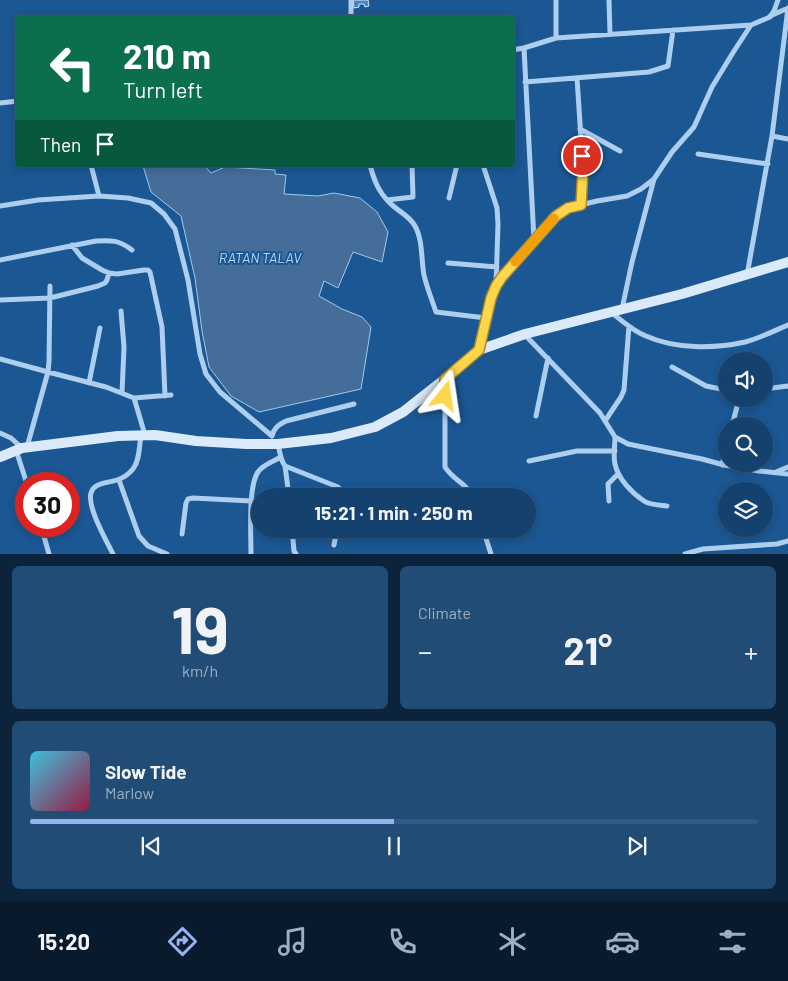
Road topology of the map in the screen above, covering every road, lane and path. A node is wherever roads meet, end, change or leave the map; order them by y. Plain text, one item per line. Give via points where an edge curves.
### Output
1 (351, 0) edge
2 (556, 0) edge
3 (609, 0) edge
4 (778, 0) edge
5 (788, 8) edge
6 (351, 15) edge
7 (770, 17) junction
8 (751, 25) junction
9 (673, 30) junction
10 (610, 34) junction
11 (556, 38) junction
12 (524, 48) junction
13 (515, 50) edge
14 (577, 78) junction
15 (525, 82) junction
16 (15, 100) edge
17 (0, 103) edge
18 (580, 129) junction
19 (772, 136) junction
20 (788, 139) edge
21 (620, 151) dead end
22 (698, 154) dead end
23 (768, 164) junction
24 (92, 167) edge
25 (370, 167) edge
26 (412, 167) edge
27 (457, 167) edge
28 (484, 167) edge
29 (654, 179) junction
30 (99, 196) junction
31 (450, 198) dead end
32 (387, 200) junction
33 (581, 205) junction
34 (0, 206) edge
35 (534, 240) junction
36 (72, 245) junction
37 (132, 250) dead end
38 (0, 260) edge
39 (788, 262) edge
40 (448, 263) dead end
41 (496, 267) junction
42 (109, 273) junction
43 (747, 275) junction
44 (50, 286) dead end
45 (496, 286) junction
46 (50, 298) junction
47 (0, 300) edge
48 (622, 310) junction
49 (121, 311) dead end
50 (611, 312) junction
51 (486, 318) junction
52 (629, 326) junction
53 (788, 326) edge
54 (100, 328) dead end
55 (525, 334) junction
56 (479, 350) junction
57 (548, 358) junction
58 (0, 359) edge
59 (672, 367) dead end
60 (48, 372) junction
61 (445, 379) junction
62 (89, 383) junction
63 (788, 386) edge
64 (718, 388) edge
65 (773, 388) edge
66 (122, 393) junction
67 (134, 398) junction
68 (354, 404) dead end
69 (536, 416) dead end
70 (605, 420) junction
71 (0, 433) edge
72 (143, 435) junction
73 (615, 437) junction
74 (274, 441) junction
75 (22, 449) junction
76 (614, 451) junction
77 (0, 457) edge
78 (281, 457) junction
79 (530, 461) dead end
80 (718, 464) edge
81 (285, 466) junction
82 (788, 467) edge
83 (25, 472) edge
84 (766, 472) edge
85 (775, 473) junction
86 (618, 474) junction
87 (788, 474) edge
88 (119, 480) junction
89 (253, 488) edge
90 (288, 488) edge
91 (338, 488) edge
92 (467, 488) edge
93 (251, 501) edge
94 (609, 501) dead end
95 (667, 506) dead end
96 (182, 534) dead end
97 (44, 537) edge
98 (252, 538) edge
99 (293, 538) edge
100 (335, 538) edge
101 (486, 538) edge
102 (788, 541) edge
103 (334, 545) dead end
104 (49, 554) edge
105 (113, 554) edge
106 (167, 554) edge
107 (252, 554) edge
108 (296, 554) edge
109 (491, 554) edge
110 (685, 554) edge

1 - 6 street
2 - 11 street
3 - 10 street
4 - 7 street
5 - 7 street
5 - 19 street
7 - 8 street
8 - 9 street
8 - 29 street via 712,87 694,127
9 - 10 street
9 - 14 street via 668,66 649,72
10 - 11 street
11 - 12 street
12 - 13 street
12 - 15 street
14 - 15 street
14 - 18 street
15 - 35 street
16 - 17 street
18 - 21 street
18 - 33 street
19 - 20 street
19 - 23 street
22 - 23 street
23 - 43 street
24 - 30 street
25 - 32 street via 374,181
26 - 32 street via 413,197
27 - 31 street
28 - 41 street via 497,208
29 - 33 street via 627,196
29 - 48 street
30 - 34 street
30 - 74 street via 151,203 175,229 206,374 220,392
32 - 51 street via 406,215 419,235 424,275 436,312
33 - 35 street via 556,216
35 - 45 street
36 - 37 street via 110,240 123,243
36 - 38 street
36 - 42 street via 82,258
39 - 43 street
40 - 41 street
41 - 45 street
42 - 46 street via 102,285
42 - 67 street via 150,272 162,327 168,396
43 - 48 street
44 - 46 street
45 - 51 street
46 - 47 street
46 - 60 street
48 - 50 street
49 - 66 street via 124,347
50 - 52 street
50 - 55 street
51 - 56 street
52 - 53 street via 665,342 714,346 744,342
52 - 70 street via 624,390
54 - 62 street
55 - 56 street
55 - 57 street
56 - 61 street
57 - 69 street
57 - 70 street
58 - 60 street
59 - 64 street via 706,386
60 - 62 street
60 - 75 street
61 - 74 street via 404,412 375,427 331,438
61 - 92 street via 445,467
62 - 66 street
63 - 65 street
66 - 67 street
67 - 72 street
68 - 74 street via 279,424 274,430
70 - 73 street
71 - 75 street
72 - 74 street via 223,443
72 - 75 street
72 - 88 street via 138,459
73 - 76 street
73 - 80 street via 628,444
74 - 78 street
75 - 77 street
75 - 83 street
76 - 79 street via 577,451
76 - 86 street
78 - 81 street
78 - 89 street via 258,470
81 - 90 street
81 - 91 street
82 - 85 street
84 - 85 street
85 - 87 street
86 - 94 street via 608,484
86 - 95 street via 645,502
88 - 105 street via 94,487 90,494 95,517
88 - 106 street via 139,536 148,546
93 - 96 street via 188,499
97 - 104 street
98 - 107 street
99 - 108 street
100 - 103 street
101 - 109 street
102 - 110 street via 704,549

